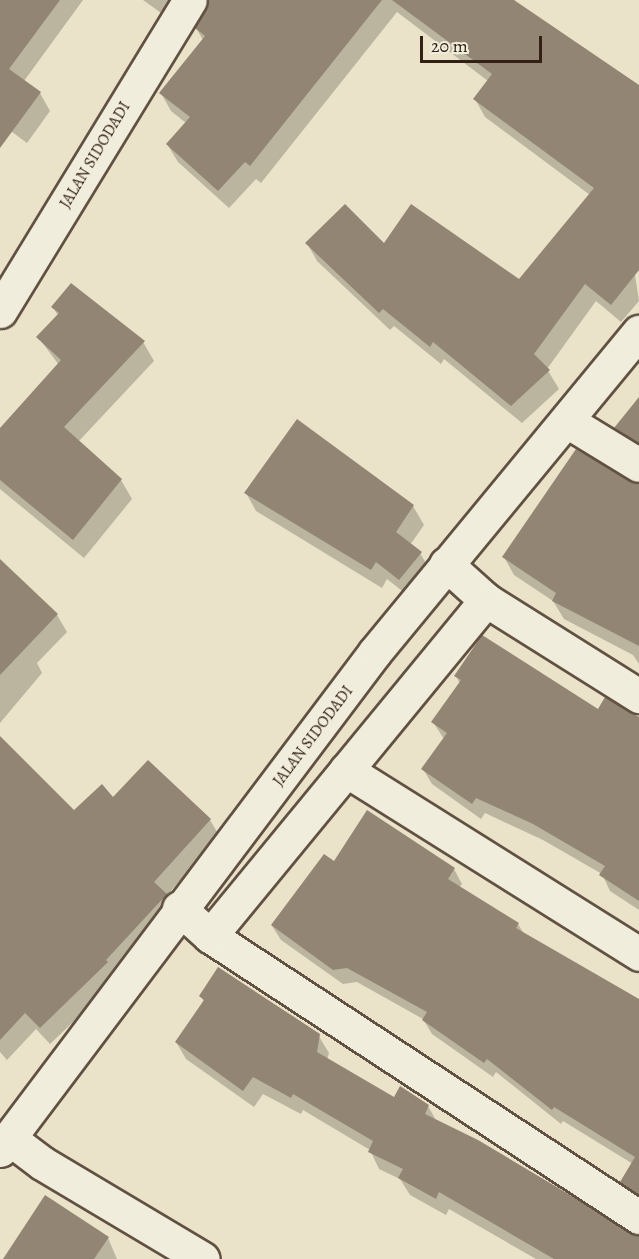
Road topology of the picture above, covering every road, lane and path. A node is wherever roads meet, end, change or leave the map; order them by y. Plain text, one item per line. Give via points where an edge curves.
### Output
1 (190, 0) edge
2 (0, 311) edge
3 (639, 332) edge
4 (567, 421) junction
5 (639, 465) edge
6 (446, 564) junction
7 (486, 600) junction
8 (639, 696) edge
9 (346, 770) junction
10 (179, 908) junction
11 (210, 936) junction
12 (639, 954) edge
13 (4, 1144) edge
14 (639, 1217) edge
15 (203, 1259) edge

1 - 2 street, JALAN SIDODADI
3 - 4 street, JALAN SIDODADI
4 - 5 street
4 - 6 street, JALAN SIDODADI
6 - 7 street
6 - 10 street, JALAN SIDODADI
7 - 8 street
7 - 9 street
9 - 11 street
9 - 12 street
10 - 11 street
10 - 13 street, JALAN SIDODADI
11 - 14 street
13 - 15 street

